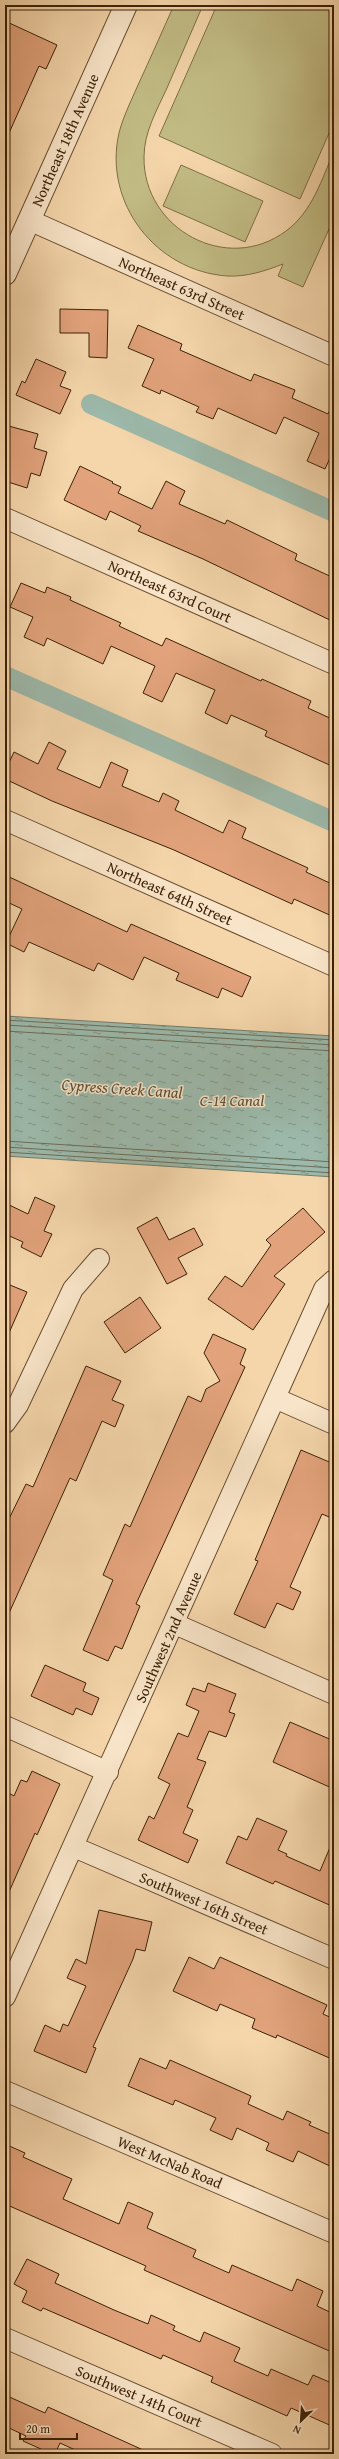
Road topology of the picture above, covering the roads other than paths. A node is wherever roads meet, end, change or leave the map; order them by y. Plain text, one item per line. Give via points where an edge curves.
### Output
1 (126, 5) edge
2 (29, 220) junction
3 (5, 274) edge
4 (334, 356) edge
5 (5, 518) edge
6 (334, 664) edge
7 (5, 820) edge
8 (334, 966) edge
9 (100, 1259) dead end
10 (334, 1280) edge
11 (274, 1398) junction
12 (5, 1423) edge
13 (334, 1424) edge
14 (175, 1624) junction
15 (334, 1694) edge
16 (5, 1726) edge
17 (108, 1772) junction
18 (74, 1847) junction
19 (334, 1959) edge
20 (5, 1997) edge
21 (5, 2091) edge
22 (334, 2233) edge
23 (5, 2338) edge
24 (272, 2454) edge

1 - 2 street, Northeast 18th Avenue
2 - 3 street, Northeast 18th Avenue
2 - 4 street, Northeast 63rd Street
5 - 6 street, Northeast 63rd Court
7 - 8 street, Northeast 64th Street
9 - 12 street via 73,1289 18,1405
10 - 11 street, Southwest 2nd Avenue via 324,1289
11 - 13 street
11 - 14 street, Southwest 2nd Avenue
14 - 15 street
14 - 17 street, Southwest 2nd Avenue
16 - 17 street
17 - 18 street, Southwest 2nd Avenue
18 - 19 street, Southwest 16th Street
18 - 20 street, Southwest 2nd Avenue
21 - 22 street, West McNab Road
23 - 24 street, Southwest 14th Court

